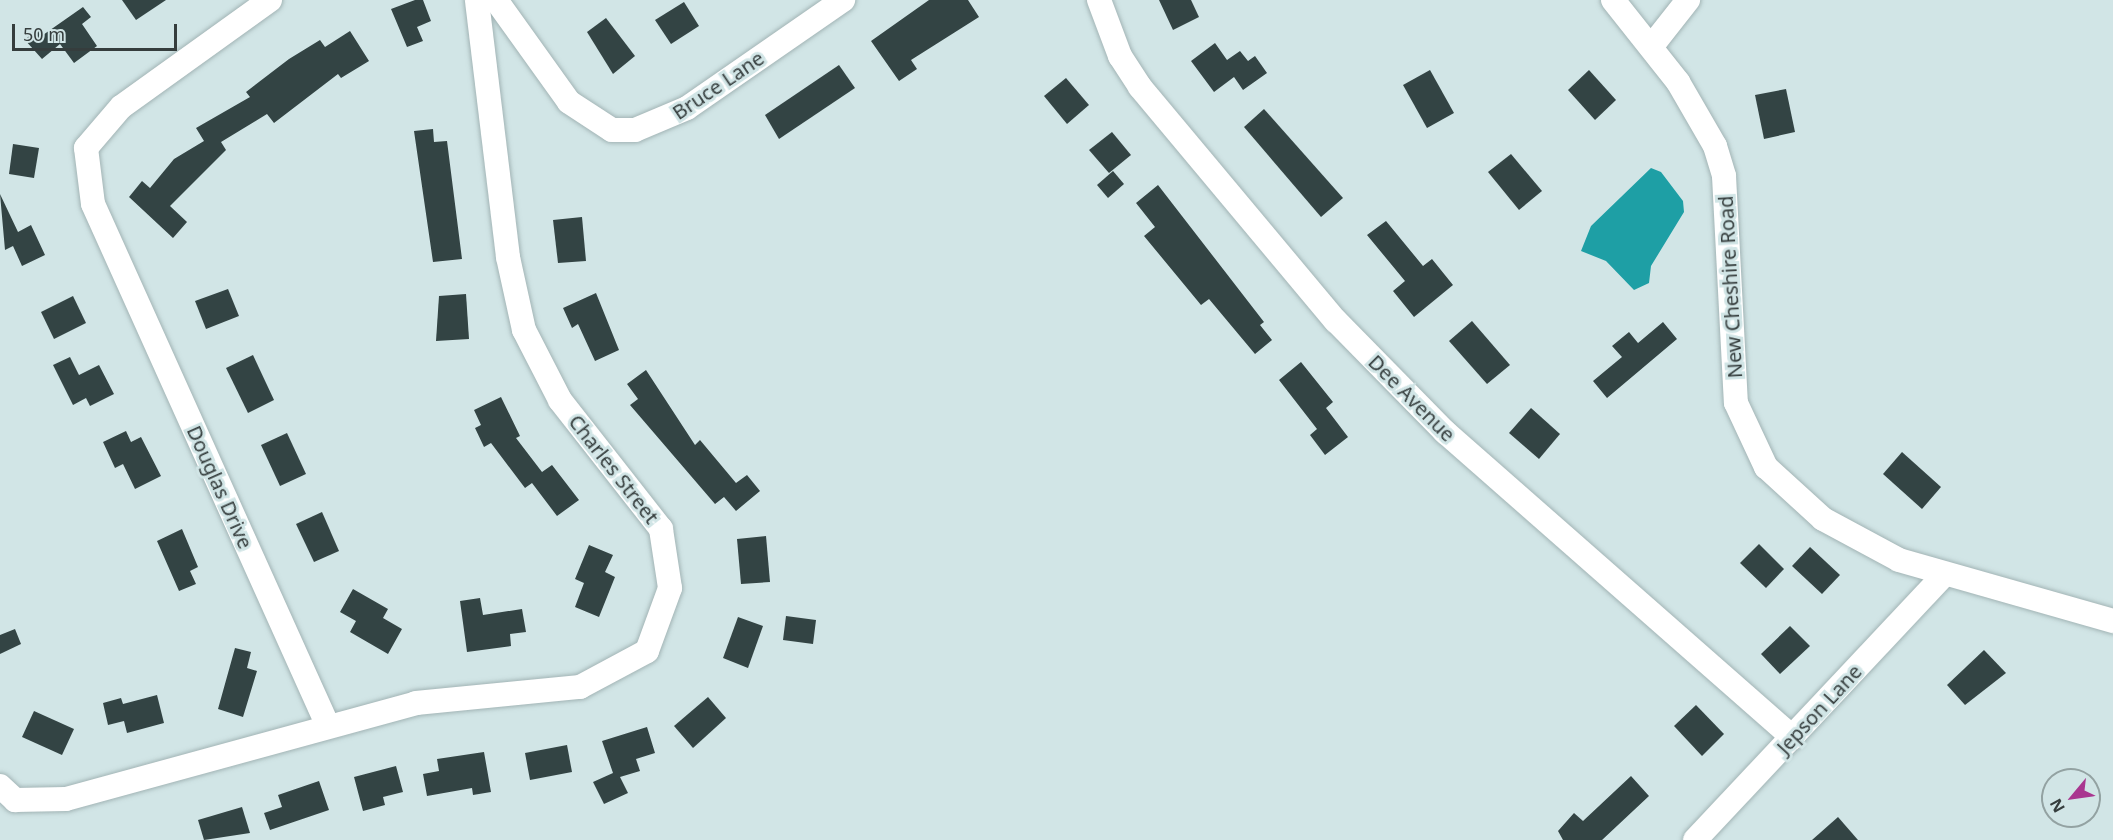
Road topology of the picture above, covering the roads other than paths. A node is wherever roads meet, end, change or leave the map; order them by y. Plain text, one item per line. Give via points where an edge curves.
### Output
1 (270, 0) edge
2 (477, 0) edge
3 (496, 0) edge
4 (843, 0) edge
5 (1099, 0) edge
6 (1613, 0) edge
7 (1688, 0) edge
8 (1651, 47) junction
9 (1942, 577) junction
10 (2113, 621) edge
11 (327, 724) junction
12 (1793, 738) junction
13 (0, 786) edge
14 (1695, 840) edge

1 - 11 street, Douglas Drive via 121,107 86,148 93,204
2 - 11 street, Charles Street via 508,257 524,330 560,400 661,529 670,588 647,651 580,687 416,703
3 - 4 street, Bruce Lane via 569,102 612,130 635,130 687,108
5 - 12 street, Dee Avenue via 1119,56 1140,87 1336,321 1454,440
6 - 8 street, New Cheshire Road
7 - 8 street
8 - 9 street, New Cheshire Road via 1699,114 1724,176 1730,359 1747,435 1766,467 1823,519
9 - 10 street, New Cheshire Road
9 - 12 street, Jepson Lane
11 - 13 street via 66,799 15,800
12 - 14 street, Jepson Lane

